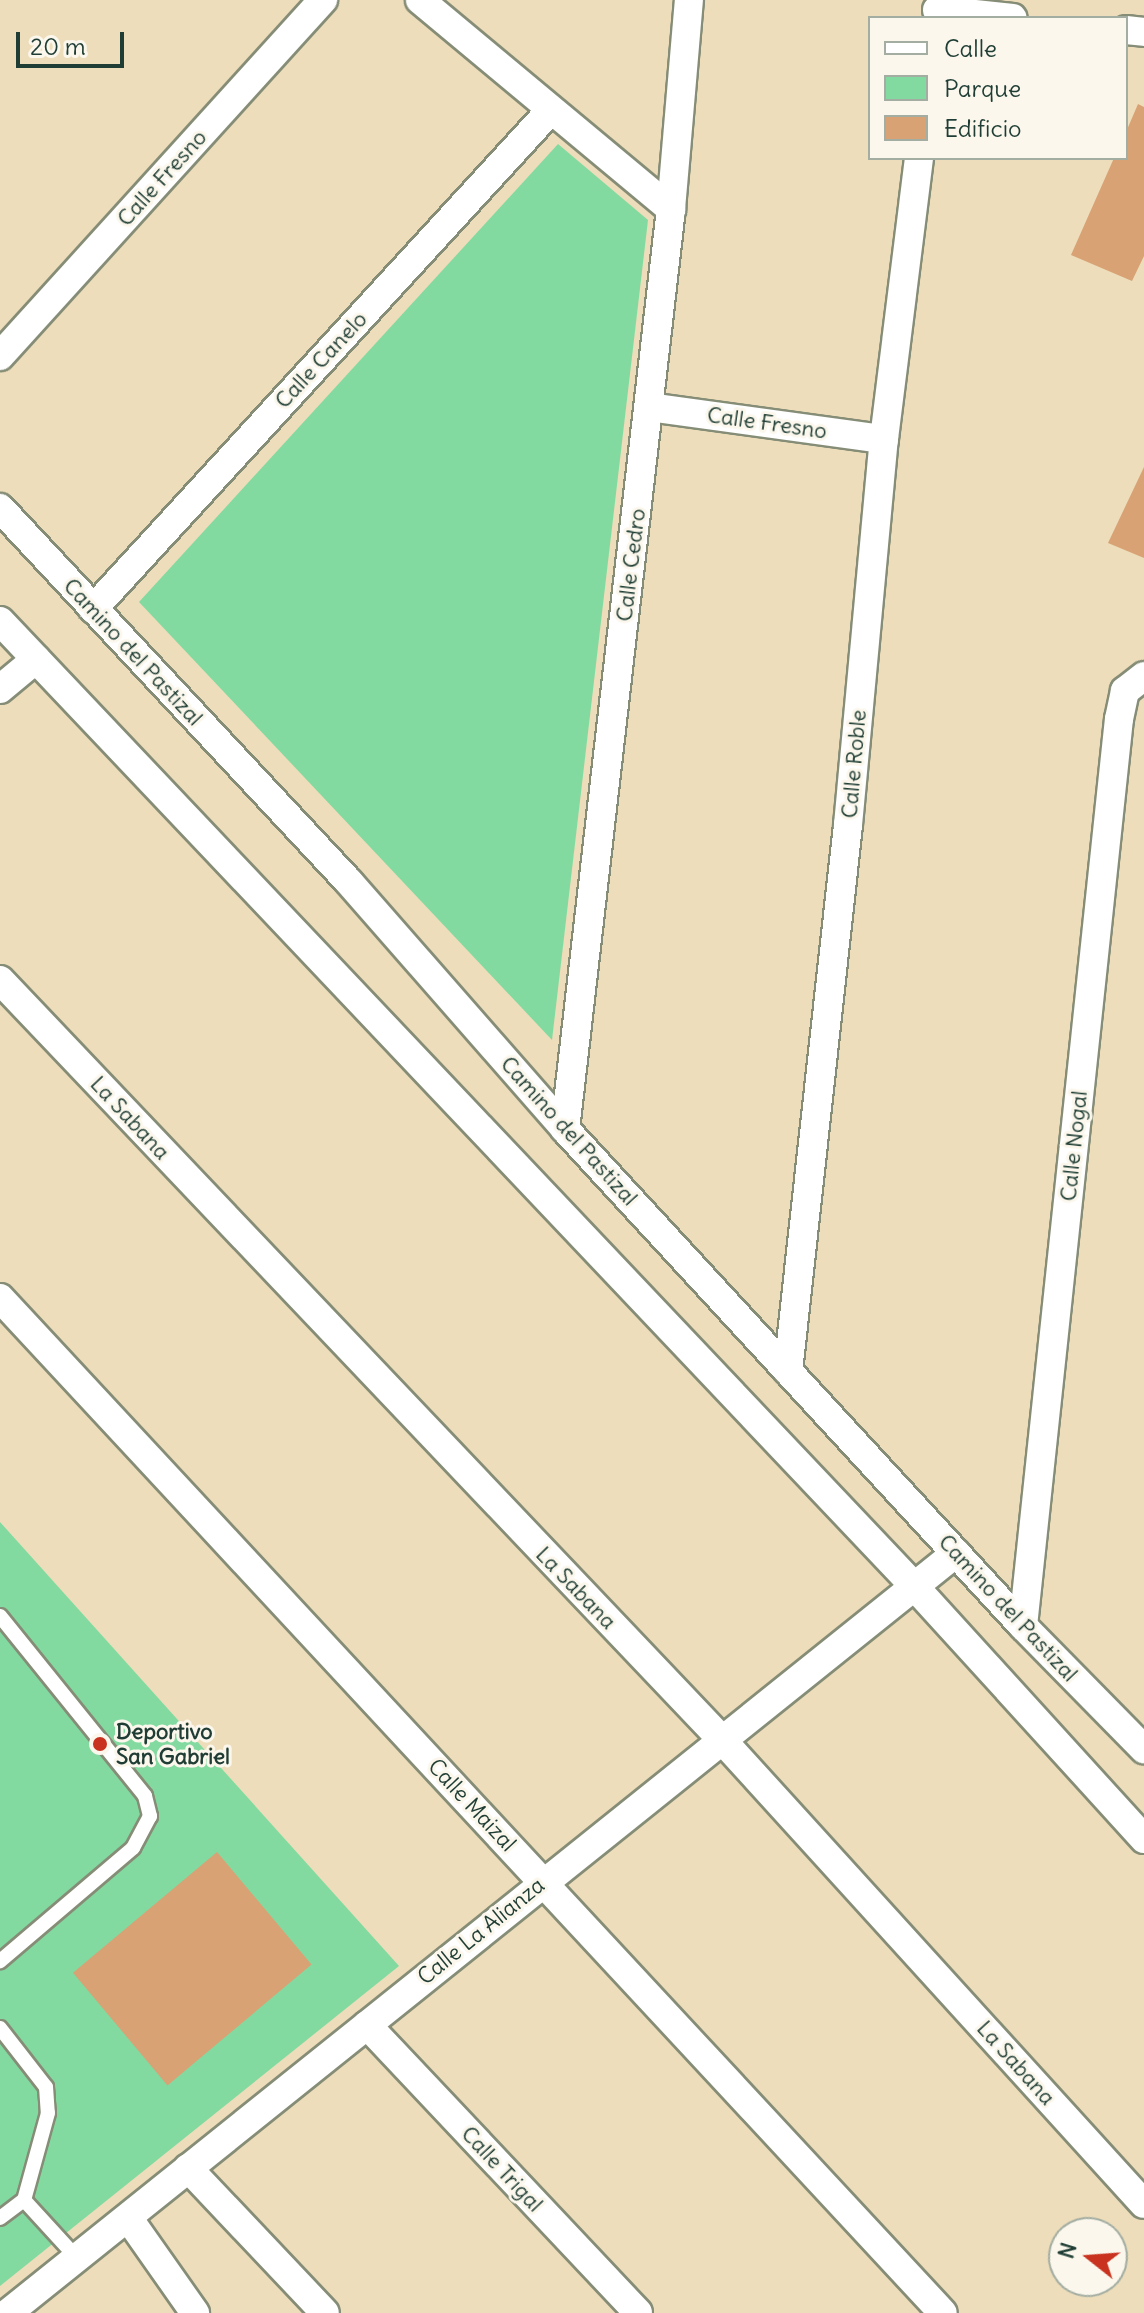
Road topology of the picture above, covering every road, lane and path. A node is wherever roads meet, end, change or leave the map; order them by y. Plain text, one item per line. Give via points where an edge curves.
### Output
1 (323, 0) edge
2 (420, 0) edge
3 (689, 0) edge
4 (937, 9) edge
5 (996, 16) edge
6 (549, 112) junction
7 (919, 160) edge
8 (671, 209) junction
9 (0, 356) edge
10 (649, 407) junction
11 (884, 439) junction
12 (0, 508) edge
13 (93, 609) junction
14 (0, 621) edge
15 (36, 659) junction
16 (1144, 676) edge
17 (0, 689) edge
18 (0, 980) edge
19 (565, 1129) junction
20 (0, 1298) edge
21 (788, 1371) junction
22 (956, 1553) junction
23 (914, 1586) junction
24 (0, 1616) edge
25 (1023, 1626) junction
26 (724, 1742) junction
27 (1144, 1749) edge
28 (1144, 1839) edge
29 (543, 1880) junction
30 (0, 1961) edge
31 (367, 2025) junction
32 (0, 2028) edge
33 (188, 2168) junction
34 (24, 2200) junction
35 (1144, 2204) edge
36 (0, 2218) edge
37 (129, 2219) junction
38 (77, 2258) junction
39 (8, 2313) edge
40 (195, 2313) edge
41 (325, 2313) edge
42 (638, 2313) edge
43 (943, 2313) edge

1 - 9 street, Calle Fresno
2 - 6 street
3 - 8 street, Calle Cedro
4 - 5 street
6 - 8 street
6 - 13 street, Calle Canelo
7 - 11 street, Calle Roble
8 - 10 street, Calle Cedro
10 - 11 street, Calle Fresno
10 - 19 street, Calle Cedro
11 - 21 street, Calle Roble
12 - 13 street, Camino del Pastizal
13 - 19 street, Camino del Pastizal via 349,882
14 - 15 street
15 - 17 street
15 - 23 street
16 - 25 street, Calle Nogal via 1125,691 1119,719
18 - 26 street, La Sabana
19 - 21 street, Camino del Pastizal
20 - 29 street, Calle Maizal
21 - 22 street, Camino del Pastizal
22 - 23 street, Calle La Alianza
22 - 25 street, Camino del Pastizal
23 - 26 street, Calle La Alianza
23 - 28 street
24 - 30 lane via 145,1796 150,1816 133,1848
25 - 27 street, Camino del Pastizal
26 - 29 street, Calle La Alianza
26 - 35 street, La Sabana
29 - 31 street, Calle La Alianza
29 - 43 street, Calle Maizal
31 - 33 street, Calle La Alianza
31 - 42 street, Calle Trigal
32 - 34 lane via 46,2087 48,2113
33 - 37 street, Calle La Alianza
33 - 41 street
34 - 36 lane
34 - 38 lane
37 - 38 street, Calle La Alianza
37 - 40 street
38 - 39 street, Calle La Alianza

